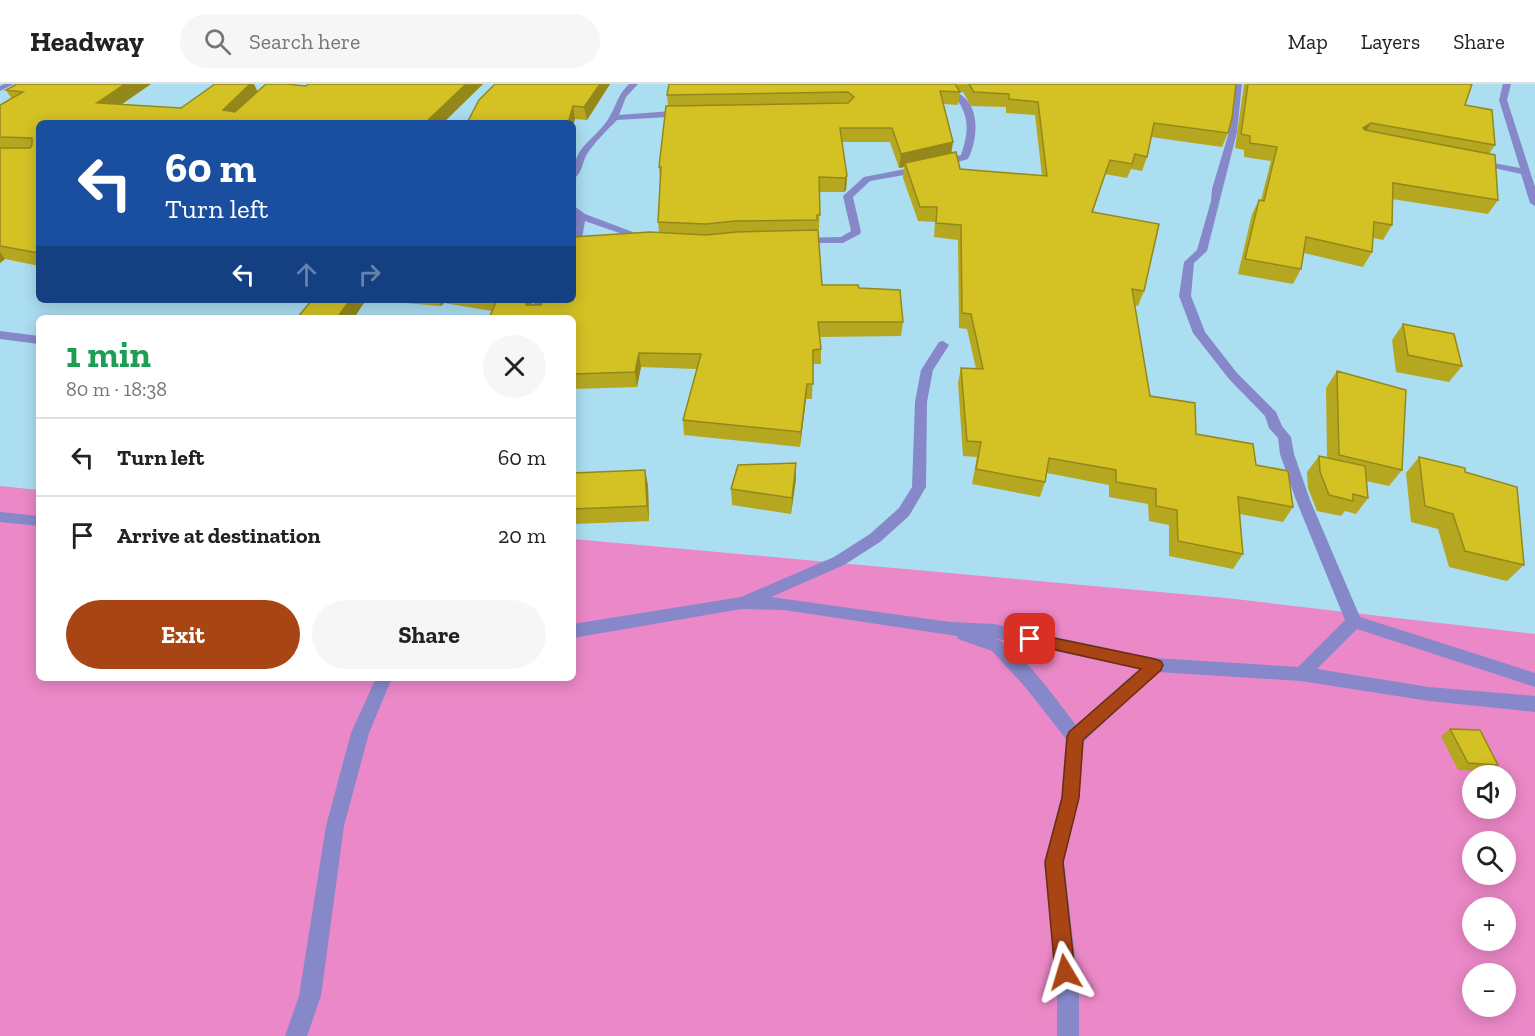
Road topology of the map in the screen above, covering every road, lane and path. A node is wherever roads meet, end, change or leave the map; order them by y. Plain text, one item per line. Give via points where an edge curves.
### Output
1 (10, 84) edge
2 (634, 84) edge
3 (1238, 84) edge
4 (1507, 84) edge
5 (0, 89) edge
6 (958, 95) edge
7 (697, 113) edge
8 (614, 118) junction
9 (1467, 161) edge
10 (576, 169) edge
11 (1524, 172) junction
12 (1535, 203) edge
13 (577, 212) edge
14 (784, 241) edge
15 (619, 242) edge
16 (578, 245) edge
17 (0, 335) edge
18 (36, 340) edge
19 (943, 345) dead end
20 (0, 517) edge
21 (36, 521) edge
22 (741, 603) junction
23 (1354, 622) junction
24 (950, 629) junction
25 (576, 630) edge
26 (1155, 665) junction
27 (1301, 674) junction
28 (1535, 680) edge
29 (383, 681) edge
30 (1535, 704) edge
31 (1075, 737) junction
32 (296, 1036) edge
33 (1068, 1036) edge

1 - 5 street
2 - 8 street via 622,96
3 - 23 street via 1233,132 1216,201 1202,251 1190,262 1185,296 1199,333 1233,376 1254,395 1284,437 1303,500
4 - 11 street via 1503,100
6 - 14 street via 966,105 974,133 965,157 867,179 848,196 856,232 843,240
7 - 8 street
8 - 10 street via 582,155
9 - 11 street
11 - 12 street
13 - 15 street via 656,241
13 - 16 street
17 - 18 street
19 - 22 street via 927,369 921,402 919,487 904,512 875,538 839,561
20 - 21 street
22 - 24 street via 784,604
22 - 25 street
23 - 27 street
23 - 28 street
24 - 26 street via 994,631
24 - 31 street via 998,646
26 - 27 street
26 - 31 street
27 - 30 street via 1429,694
29 - 32 street via 360,734 335,826 310,996
31 - 33 street via 1070,798 1054,862 1068,993

